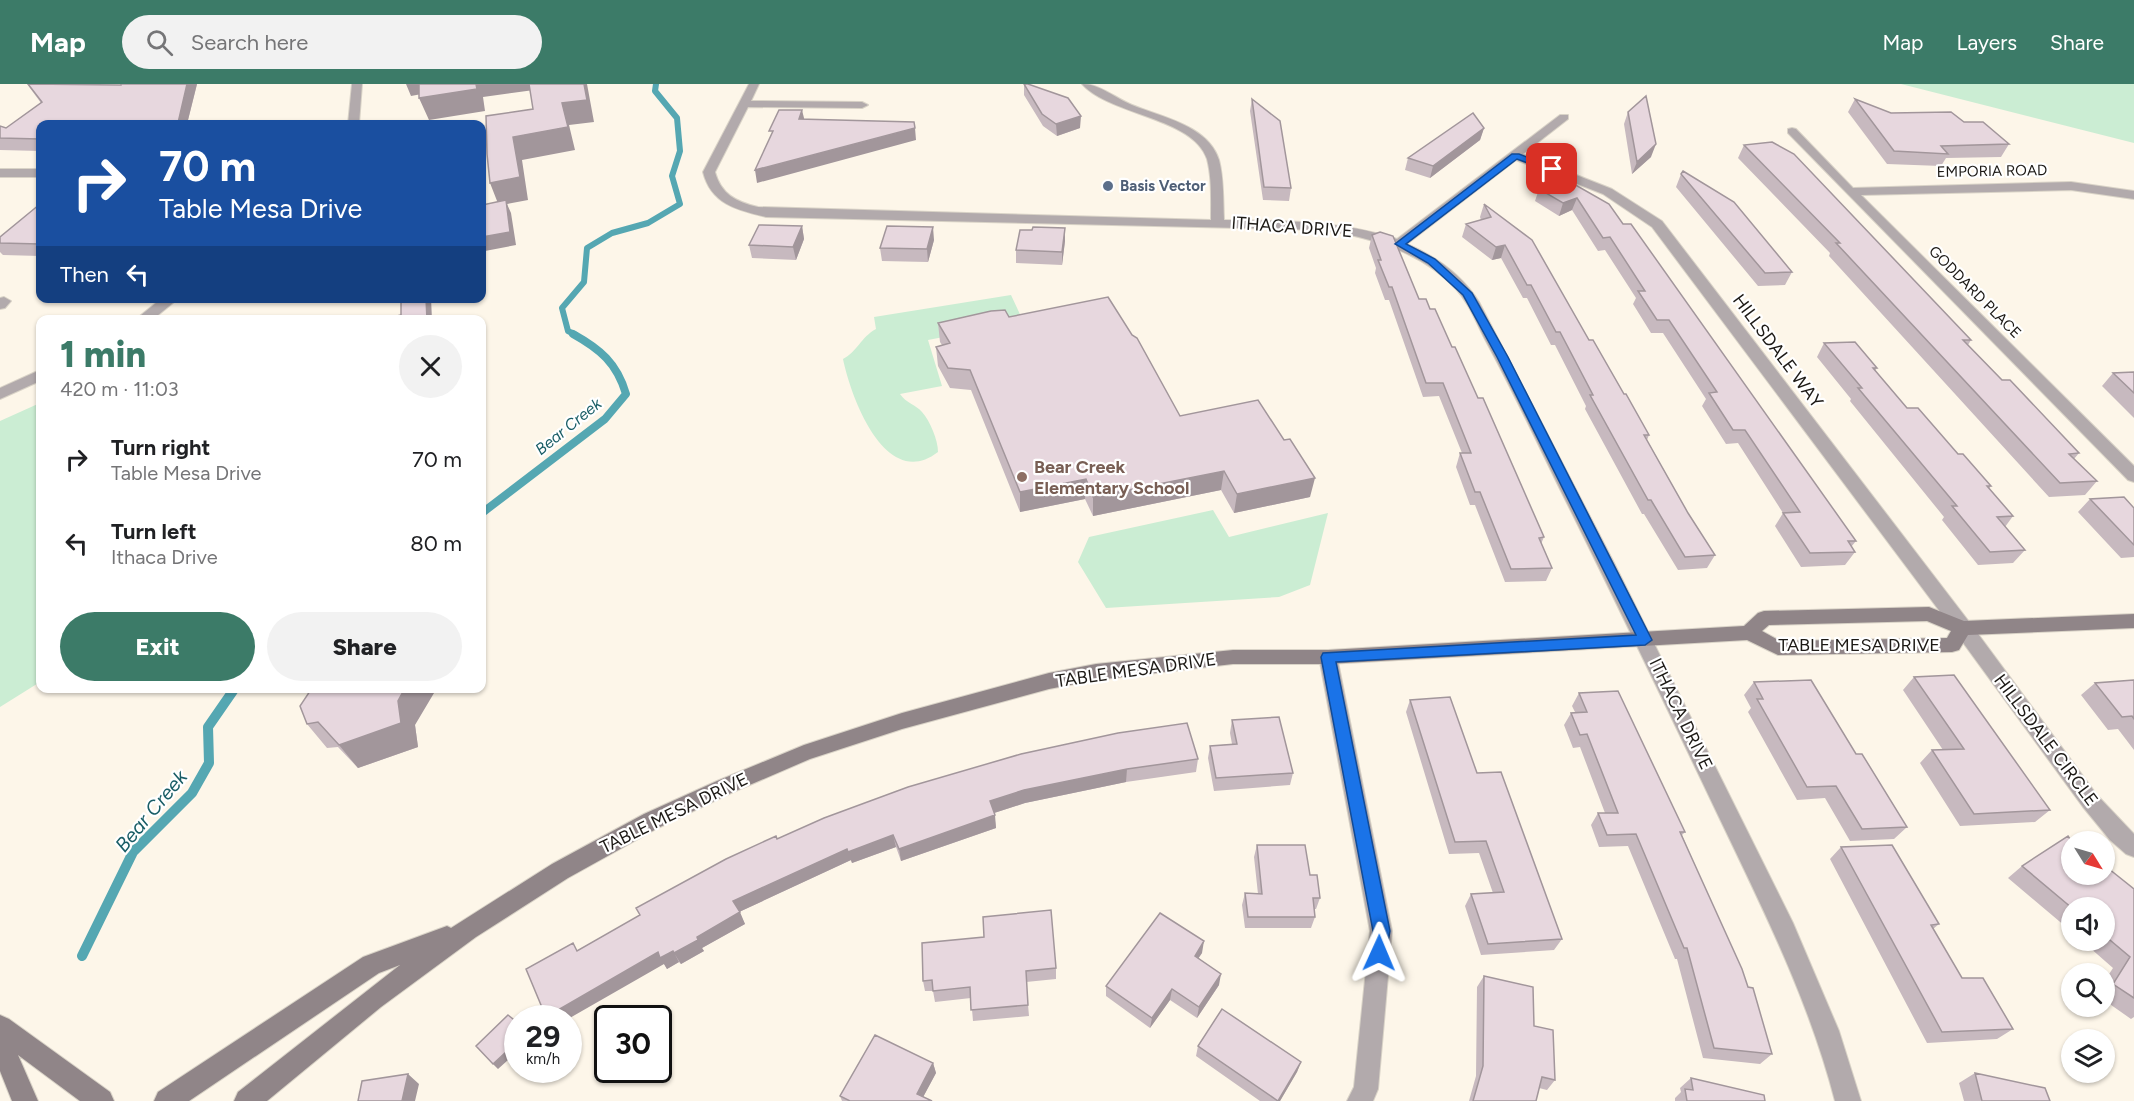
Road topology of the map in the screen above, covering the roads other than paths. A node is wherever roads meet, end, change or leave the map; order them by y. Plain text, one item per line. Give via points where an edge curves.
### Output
1 (357, 84) edge
2 (754, 84) edge
3 (1088, 84) edge
4 (743, 104) junction
5 (862, 105) dead end
6 (1564, 117) dead end
7 (354, 120) edge
8 (1792, 130) dead end
9 (1516, 156) junction
10 (0, 172) edge
11 (36, 173) edge
12 (1850, 192) junction
13 (2134, 195) edge
14 (1218, 222) junction
15 (1400, 244) junction
16 (165, 303) edge
17 (149, 315) edge
18 (36, 377) edge
19 (0, 394) edge
20 (2134, 476) edge
21 (2134, 621) edge
22 (1963, 628) junction
23 (1749, 633) junction
24 (1645, 640) junction
25 (1328, 657) junction
26 (2134, 847) edge
27 (468, 929) junction
28 (0, 1027) edge
29 (0, 1042) edge
30 (25, 1101) edge
31 (101, 1101) edge
32 (167, 1101) edge
33 (247, 1101) edge
34 (1360, 1101) edge
35 (1848, 1101) edge

1 - 7 street
2 - 4 street, ITHACA DRIVE
3 - 14 street via 1124,106 1191,133 1204,144 1212,157
4 - 5 street
4 - 14 street, ITHACA DRIVE via 709,172 718,195 744,208 817,215
6 - 9 street
8 - 12 street, GODDARD PLACE
9 - 15 street
9 - 22 street, HILLSDALE WAY via 1607,190 1657,224
10 - 11 street
12 - 13 street, EMPORIA ROAD via 2071,186
12 - 20 street, GODDARD PLACE
14 - 15 street, ITHACA DRIVE via 1324,226 1359,231
15 - 24 street, ITHACA DRIVE via 1431,261 1467,293
16 - 17 street
18 - 19 street
21 - 22 street, TABLE MESA DRIVE
22 - 23 street, TABLE MESA DRIVE via 1929,614 1764,618
22 - 23 street, TABLE MESA DRIVE via 1952,645 1778,648
22 - 26 street, HILLSDALE CIRCLE via 2090,801
23 - 24 street, TABLE MESA DRIVE
24 - 25 street, TABLE MESA DRIVE
24 - 35 street, ITHACA DRIVE via 1809,983 1839,1063
25 - 27 street, TABLE MESA DRIVE via 1233,657 1096,672 902,721 804,753 651,821 560,871
25 - 34 street via 1381,931 1366,1089
27 - 32 street, TABLE MESA DRIVE via 371,965
27 - 33 street, TABLE MESA DRIVE via 373,999
28 - 31 street
29 - 30 street

